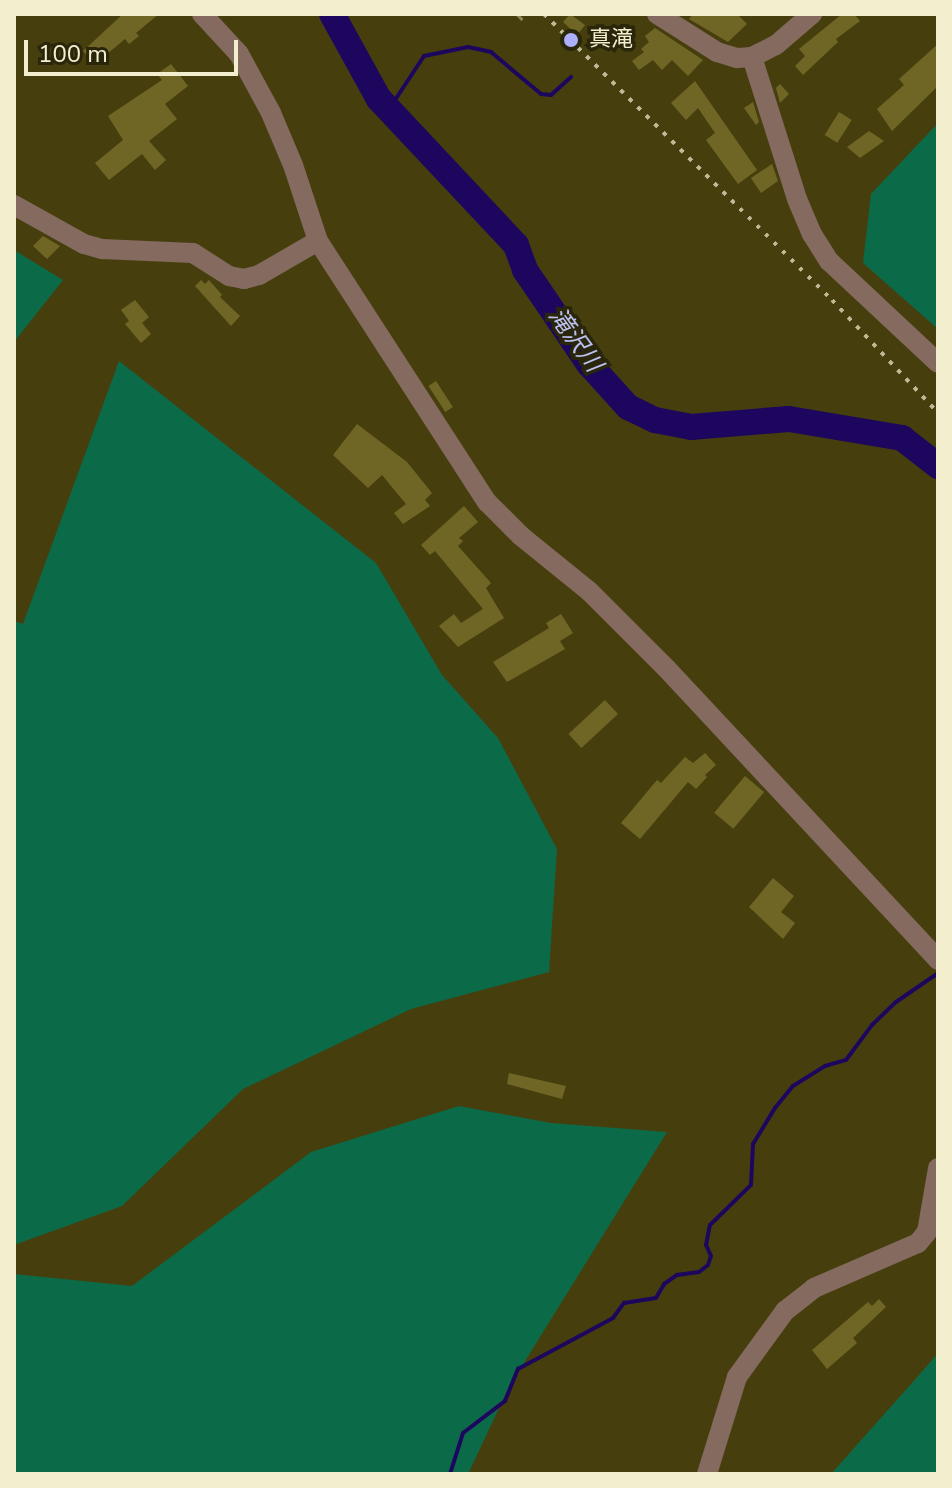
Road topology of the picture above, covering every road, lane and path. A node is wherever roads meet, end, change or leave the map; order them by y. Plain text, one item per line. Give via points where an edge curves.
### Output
1 (202, 14) edge
2 (517, 14) edge
3 (657, 14) edge
4 (812, 14) edge
5 (524, 21) dead end
6 (752, 57) junction
7 (14, 205) edge
8 (318, 241) junction
9 (938, 363) edge
10 (938, 960) edge
11 (938, 1168) edge
12 (708, 1473) edge

1 - 8 street via 239,54 271,113
2 - 5 path
3 - 6 street via 728,57
4 - 6 street via 776,45
6 - 9 street via 812,234 829,261
7 - 8 street via 84,244 193,253 229,276 244,279
8 - 10 street via 487,502 589,591 667,669
11 - 12 street via 927,1232 918,1243 814,1288 785,1311 737,1377

